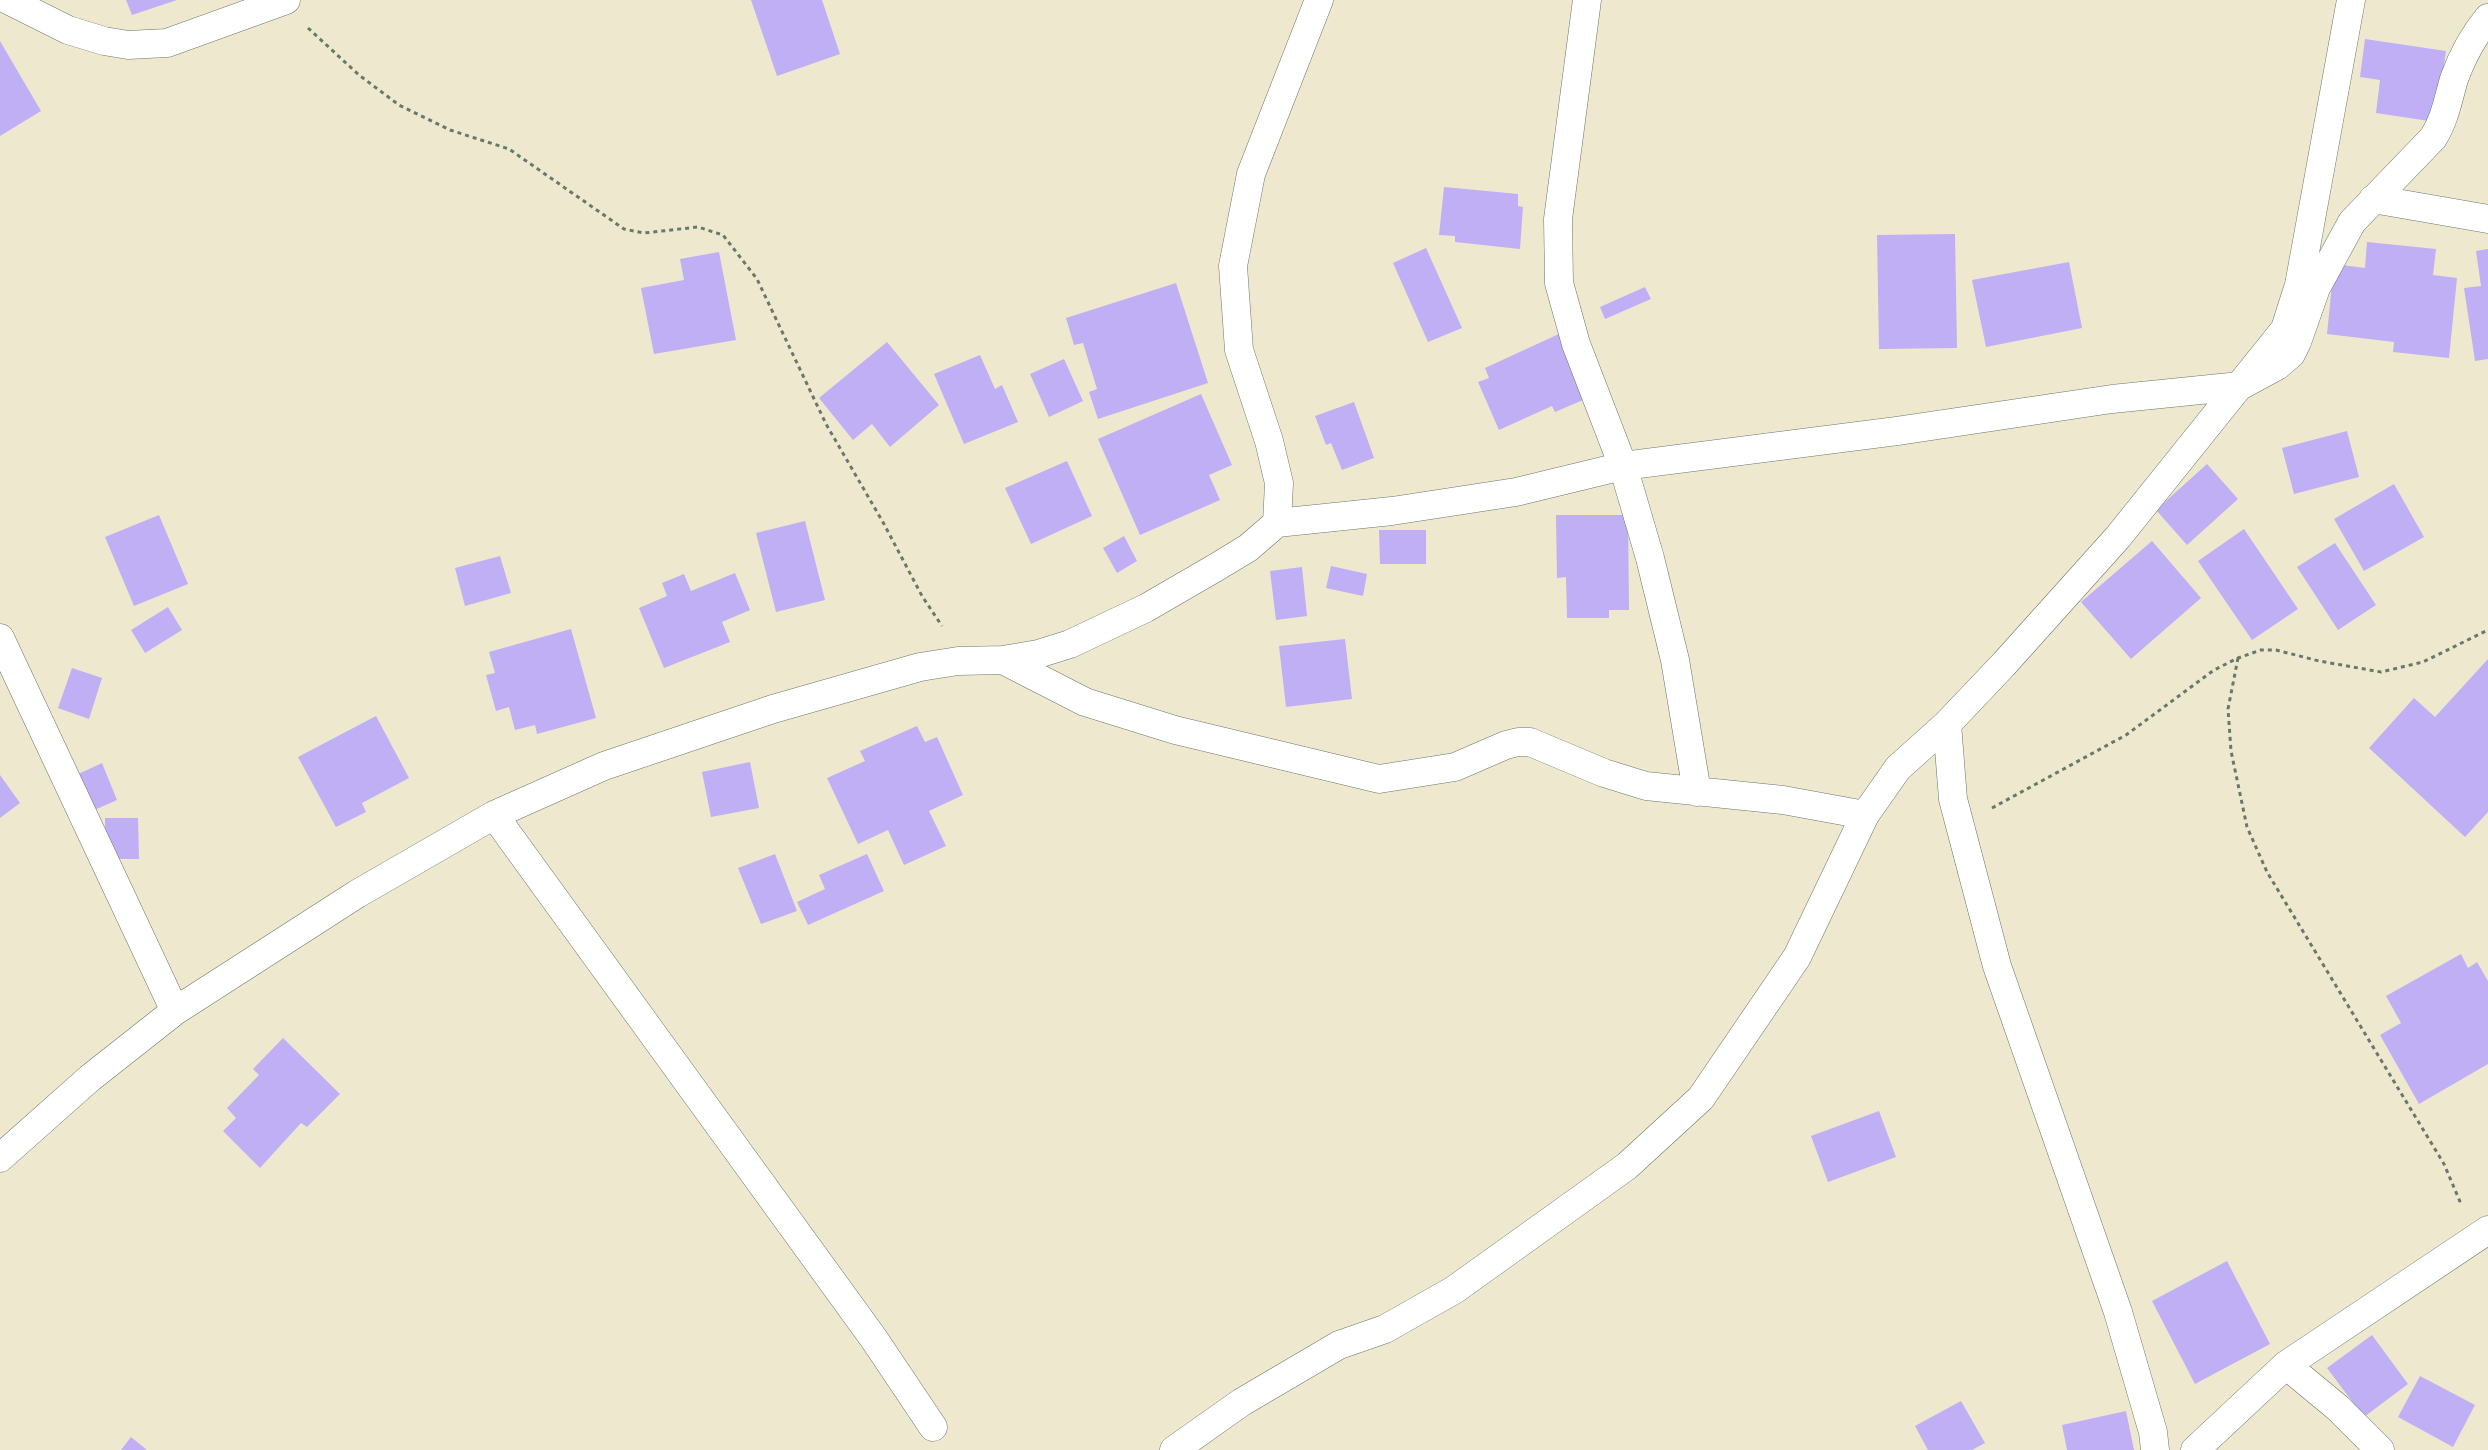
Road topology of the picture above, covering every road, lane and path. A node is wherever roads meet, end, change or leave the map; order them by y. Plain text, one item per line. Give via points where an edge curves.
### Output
1 (8, 0) edge
2 (1319, 0) edge
3 (1588, 0) edge
4 (2352, 0) edge
5 (283, 1) edge
6 (2488, 18) edge
7 (2373, 199) junction
8 (2488, 219) edge
9 (2240, 386) junction
10 (1622, 466) junction
11 (1277, 523) junction
12 (2488, 630) edge
13 (0, 638) edge
14 (2238, 658) junction
15 (990, 660) junction
16 (1947, 724) junction
17 (1697, 792) junction
18 (494, 815) junction
19 (1865, 815) junction
20 (1964, 846) junction
21 (175, 1011) junction
22 (0, 1158) edge
23 (2482, 1235) edge
24 (2286, 1365) junction
25 (933, 1427) dead end
26 (1174, 1450) edge
27 (2155, 1450) edge
28 (2195, 1450) edge
29 (2380, 1450) edge

1 - 5 street via 68,30 128,45 167,43
2 - 11 street via 1251,174 1233,266 1239,350 1269,441 1279,483
3 - 10 street via 1558,219 1558,283 1576,344
4 - 9 street via 2299,286 2285,329
5 - 15 path via 359,74 399,106 450,130 509,149 624,229 644,232 698,227 723,236 757,279 826,424 922,596 944,629
6 - 7 street via 2466,51 2440,127
7 - 8 street
7 - 9 street via 2352,222 2324,270 2290,354 2277,366
9 - 10 street via 2112,399 1897,431
9 - 16 street via 2118,537
10 - 11 street via 1516,492 1392,511
10 - 17 street via 1650,558 1675,660
11 - 15 street via 1248,548 1146,608 1070,644 1038,654
12 - 14 path via 2423,662 2382,672 2320,662 2276,650 2261,650
13 - 21 street
14 - 20 path via 2214,670 2126,735 1990,810 1972,829
14 - 23 path via 2228,710 2231,751 2247,827 2267,872 2444,1164
15 - 17 street via 1085,702 1175,730 1379,778 1456,767 1506,745 1530,742 1604,773 1646,786
15 - 18 street via 920,666 773,709 604,766
16 - 19 street via 1898,768
16 - 20 street via 1953,798
17 - 19 street via 1783,800
18 - 21 street via 357,894
18 - 25 street via 874,1339
19 - 26 street via 1797,957 1701,1098 1674,1123 1627,1166 1454,1290 1385,1329 1338,1345 1242,1402
20 - 27 street via 1997,966 2118,1312 2153,1432
21 - 22 street via 90,1078
23 - 24 street
24 - 28 street
24 - 29 street via 2338,1408

